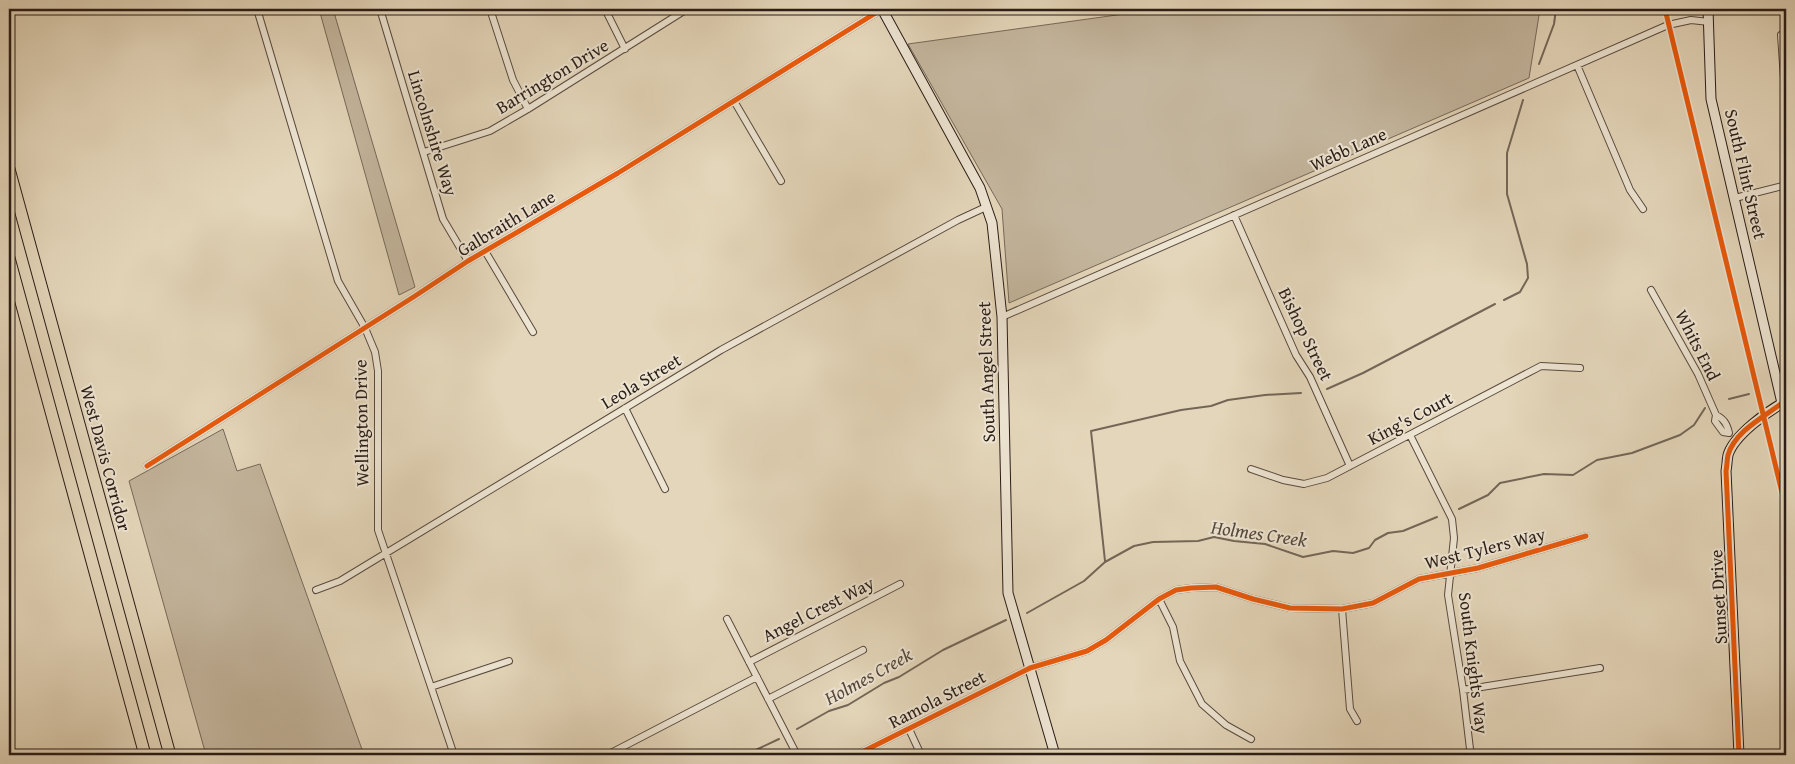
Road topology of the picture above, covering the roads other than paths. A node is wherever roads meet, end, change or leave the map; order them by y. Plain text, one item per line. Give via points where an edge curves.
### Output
1 (257, 9) edge
2 (380, 9) edge
3 (490, 9) edge
4 (605, 9) edge
5 (687, 9) edge
6 (882, 9) edge
7 (1708, 9) edge
8 (1708, 22) junction
9 (1781, 35) dead end
10 (625, 49) junction
11 (1578, 65) junction
12 (1786, 91) edge
13 (734, 101) junction
14 (1786, 108) edge
15 (528, 109) junction
16 (424, 152) junction
17 (9, 169) edge
18 (781, 181) dead end
19 (1786, 185) edge
20 (1735, 198) junction
21 (986, 207) junction
22 (1643, 209) dead end
23 (1234, 215) junction
24 (485, 251) junction
25 (9, 258) edge
26 (468, 261) junction
27 (1651, 290) dead end
28 (1002, 317) junction
29 (365, 328) junction
30 (533, 332) dead end
31 (1580, 368) dead end
32 (1784, 402) edge
33 (625, 408) junction
34 (1410, 436) junction
35 (1737, 439) junction
36 (147, 466) dead end
37 (1350, 466) junction
38 (1251, 469) dead end
39 (664, 489) dead end
40 (1586, 536) dead end
41 (386, 554) junction
42 (1449, 573) junction
43 (900, 584) dead end
44 (316, 590) dead end
45 (1159, 599) junction
46 (1342, 609) junction
47 (727, 619) dead end
48 (863, 650) dead end
49 (509, 661) dead end
50 (749, 662) junction
51 (1030, 668) junction
52 (1600, 668) dead end
53 (757, 677) junction
54 (431, 687) junction
55 (1462, 690) junction
56 (768, 699) junction
57 (1357, 721) dead end
58 (909, 729) junction
59 (1251, 739) dead end
60 (145, 755) edge
61 (170, 755) edge
62 (454, 755) edge
63 (607, 755) edge
64 (797, 755) edge
65 (856, 755) edge
66 (921, 755) edge
67 (1055, 755) edge
68 (1473, 755) edge
69 (1739, 755) edge

1 - 29 street, Wellington Drive via 338,281
2 - 16 street, Lincolnshire Way
3 - 15 street via 513,80
4 - 10 street
5 - 10 street, Barrington Drive
6 - 13 street, Galbraith Lane
6 - 21 main road, South Angel Street via 980,188
7 - 8 main road, South Flint Street
8 - 11 street, Webb Lane via 1691,20 1668,25
8 - 20 main road, South Flint Street via 1711,99
9 - 12 street
10 - 15 street, Barrington Drive
11 - 22 street via 1630,190
11 - 23 street, Webb Lane
12 - 14 street
13 - 18 street
13 - 24 street, Galbraith Lane
15 - 16 street, Barrington Drive via 490,131
16 - 26 street, Lincolnshire Way via 443,218
17 - 61 highway, West Davis Corridor
19 - 20 street
20 - 32 main road, South Flint Street
21 - 28 main road, South Angel Street via 992,222
21 - 33 street, Leola Street via 721,350
23 - 28 street, Webb Lane
23 - 37 street, Bishop Street
24 - 26 street, Galbraith Lane
24 - 30 street
25 - 60 highway
26 - 29 street, Galbraith Lane
27 - 35 street, Whits End via 1698,374 1716,414 1715,421 1723,432
28 - 51 main road, South Angel Street via 1008,593
29 - 36 street, Galbraith Lane
29 - 41 street, Wellington Drive via 375,352 378,371 378,530
31 - 34 street, King's Court via 1541,366
32 - 35 main road
33 - 39 street
33 - 41 street, Leola Street
34 - 37 street, King's Court
34 - 42 street, South Knights Way via 1452,519 1454,538
35 - 69 main road, Sunset Drive via 1728,454 1726,471
37 - 38 street, King's Court via 1327,478 1304,484
40 - 42 street, West Tylers Way via 1478,568
41 - 44 street, Leola Street via 340,581
41 - 54 street, Wellington Drive
42 - 46 street, West Tylers Way via 1419,579 1373,603
42 - 55 street, South Knights Way via 1448,595
43 - 50 street, Angel Crest Way
45 - 46 street, West Tylers Way via 1176,590 1216,588 1290,608
45 - 51 street, West Tylers Way via 1087,651
45 - 59 street via 1173,627 1180,661 1202,704 1226,725
46 - 57 street via 1350,709
47 - 50 street
48 - 56 street
49 - 54 street
50 - 53 street
51 - 58 street, Ramola Street
51 - 67 main road, South Angel Street
52 - 55 street
53 - 56 street
53 - 63 street
54 - 62 street, Wellington Drive
55 - 68 street, South Knights Way
56 - 64 street
58 - 65 street, Ramola Street
58 - 66 street

